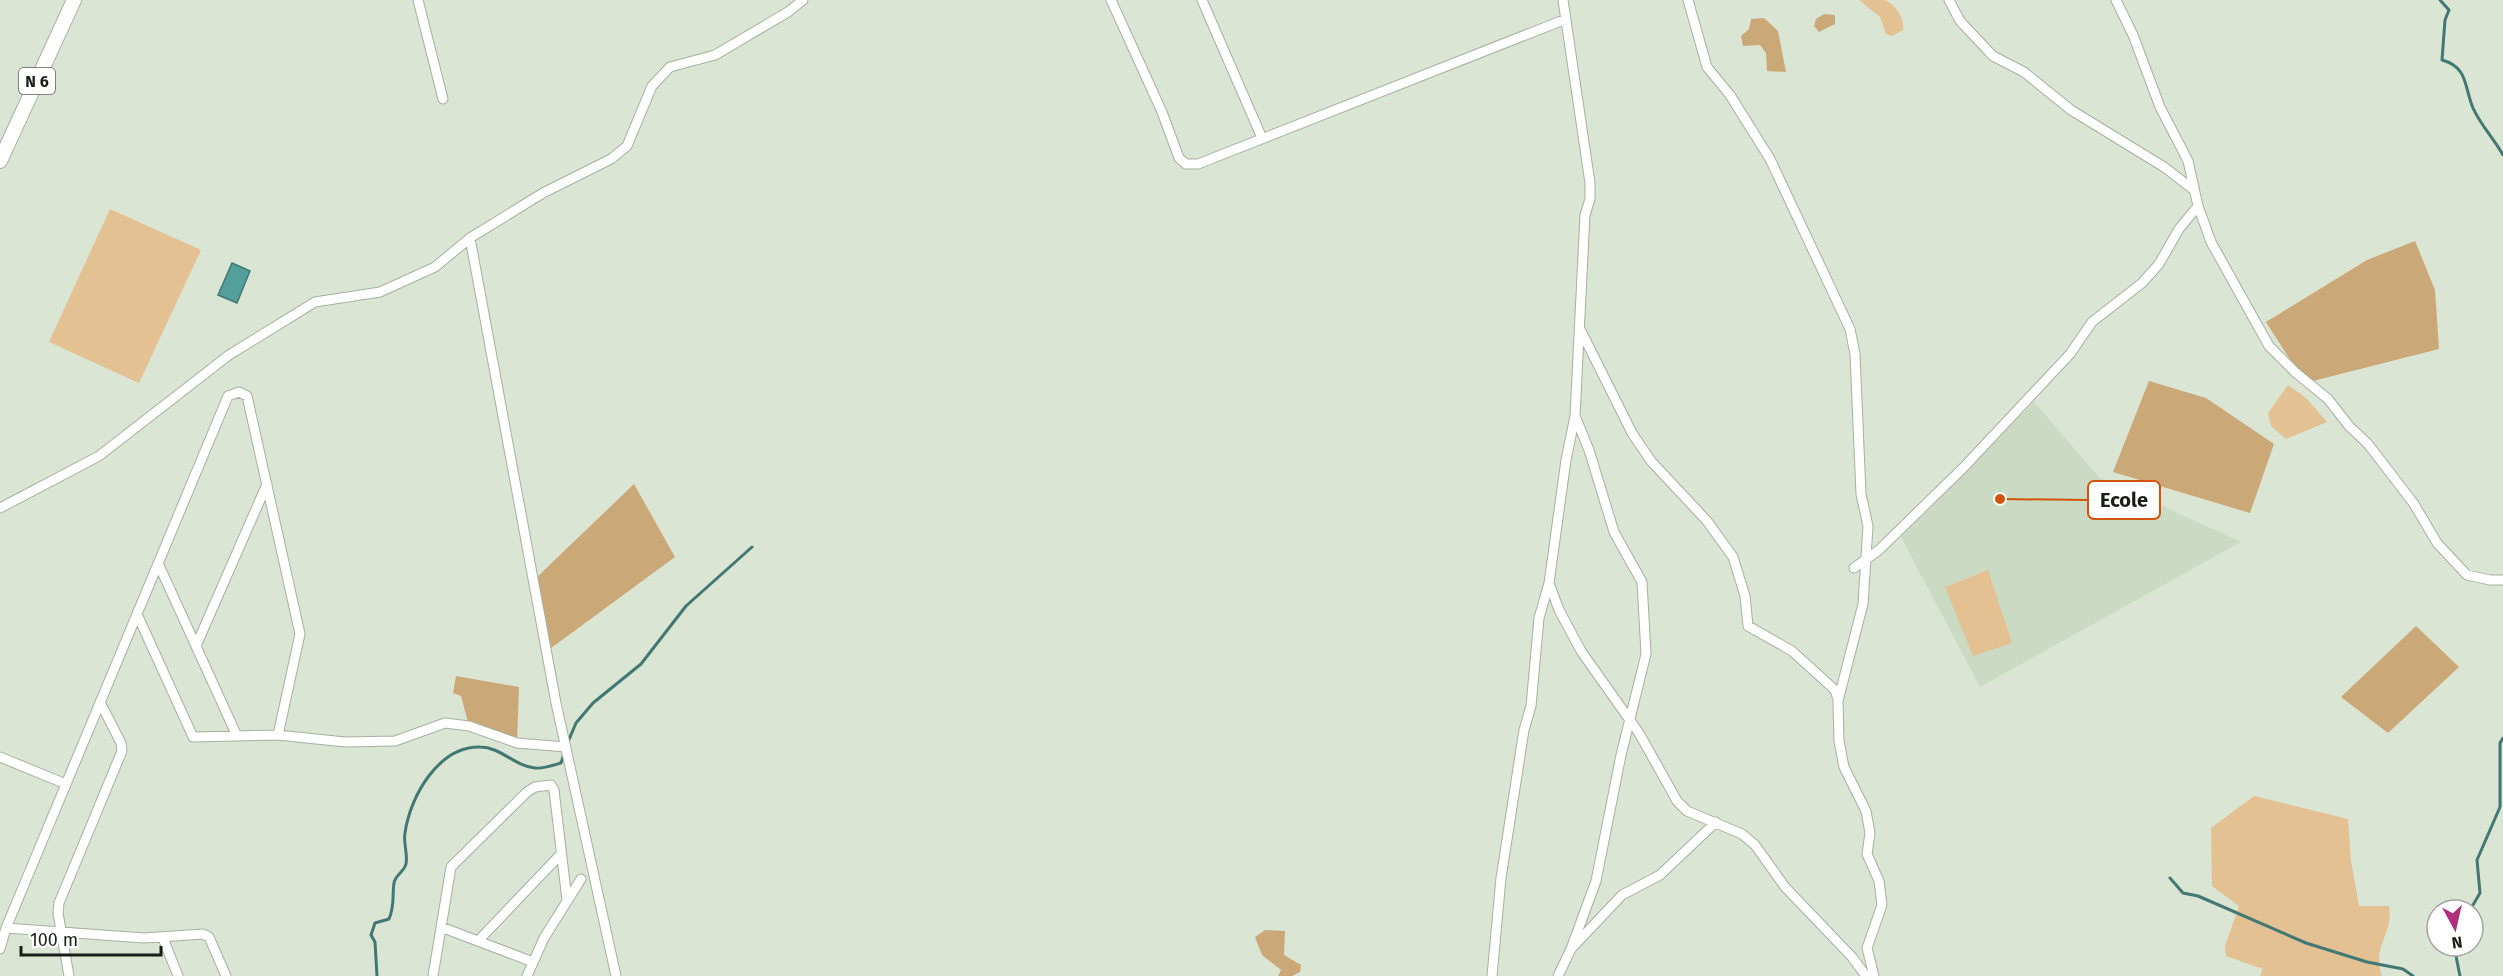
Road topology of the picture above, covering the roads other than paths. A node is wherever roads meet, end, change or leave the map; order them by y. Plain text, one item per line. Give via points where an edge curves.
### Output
1 (74, 0) edge
2 (418, 0) edge
3 (803, 0) edge
4 (1111, 0) edge
5 (1202, 0) edge
6 (1563, 0) edge
7 (1688, 0) edge
8 (1949, 0) edge
9 (2116, 0) edge
10 (1566, 19) junction
11 (443, 99) dead end
12 (1262, 138) junction
13 (0, 162) edge
14 (2194, 190) junction
15 (2198, 206) junction
16 (470, 238) junction
17 (1579, 328) junction
18 (1575, 416) junction
19 (267, 484) junction
20 (0, 507) edge
21 (1866, 559) junction
22 (158, 563) junction
23 (1854, 568) dead end
24 (2503, 580) edge
25 (1549, 583) junction
26 (137, 614) junction
27 (195, 646) junction
28 (1838, 701) junction
29 (100, 702) junction
30 (1631, 721) junction
31 (278, 735) junction
32 (237, 736) junction
33 (566, 747) junction
34 (0, 757) edge
35 (66, 784) junction
36 (1716, 822) junction
37 (561, 854) junction
38 (581, 879) dead end
39 (567, 900) junction
40 (441, 927) junction
41 (6, 928) junction
42 (61, 931) junction
43 (163, 938) junction
44 (478, 941) junction
45 (0, 949) edge
46 (1571, 949) junction
47 (533, 962) junction
48 (69, 976) edge
49 (178, 976) edge
50 (226, 976) edge
51 (433, 976) edge
52 (527, 976) edge
53 (616, 976) edge
54 (1492, 976) edge
55 (1558, 976) edge
56 (1866, 976) edge
57 (1874, 976) edge

1 - 13 main road, N 6
2 - 11 street
3 - 16 street via 715,55 670,67 652,86 627,146 611,159 543,193
4 - 12 street via 1179,158 1186,164 1198,164
5 - 12 street
6 - 10 street
7 - 21 street via 1707,67 1730,95 1770,159 1850,328 1855,354 1861,494 1868,526
8 - 14 street via 1960,21 1993,56 2024,72 2078,115 2158,163
9 - 14 street via 2160,107 2188,161
10 - 12 street
10 - 17 street via 1590,183
14 - 15 street
15 - 21 street via 2142,283 2092,322 2070,354 1964,467 1887,544
15 - 24 street via 2211,242 2269,346 2328,399 2368,444 2414,504 2437,543 2467,575
16 - 20 street via 435,267 380,292 315,302 229,355 99,456
16 - 33 street
17 - 18 street
17 - 28 street via 1632,433 1651,461 1707,521 1732,557 1745,596 1748,626 1792,651 1835,690
18 - 25 street
18 - 30 street via 1614,532 1642,582 1646,654
19 - 22 street via 247,396 239,392 228,396
19 - 27 street
19 - 31 street via 300,634
21 - 23 street
21 - 28 street via 1863,604
22 - 26 street
22 - 27 street
25 - 30 street via 1558,610 1581,651
25 - 54 street via 1539,618 1532,706 1524,730 1501,878
26 - 29 street
26 - 32 street via 193,737
27 - 32 street
28 - 57 street via 1844,767 1866,811 1868,854 1880,881 1882,905 1867,948
29 - 35 street
29 - 42 street via 122,751 59,903
30 - 36 street via 1677,801 1693,815
30 - 46 street via 1596,881
31 - 32 street
31 - 33 street via 395,741 445,723 469,726 517,743
33 - 53 street
34 - 35 street
35 - 41 street
36 - 46 street via 1660,875 1622,895
36 - 56 street via 1755,845 1785,887
37 - 39 street
37 - 40 street via 554,790 551,785 535,787 451,867
37 - 44 street
38 - 39 street
39 - 47 street
40 - 44 street
40 - 51 street
41 - 42 street
41 - 45 street
42 - 43 street
42 - 48 street
43 - 49 street
43 - 50 street via 203,934 209,937
44 - 47 street
46 - 55 street
47 - 52 street

